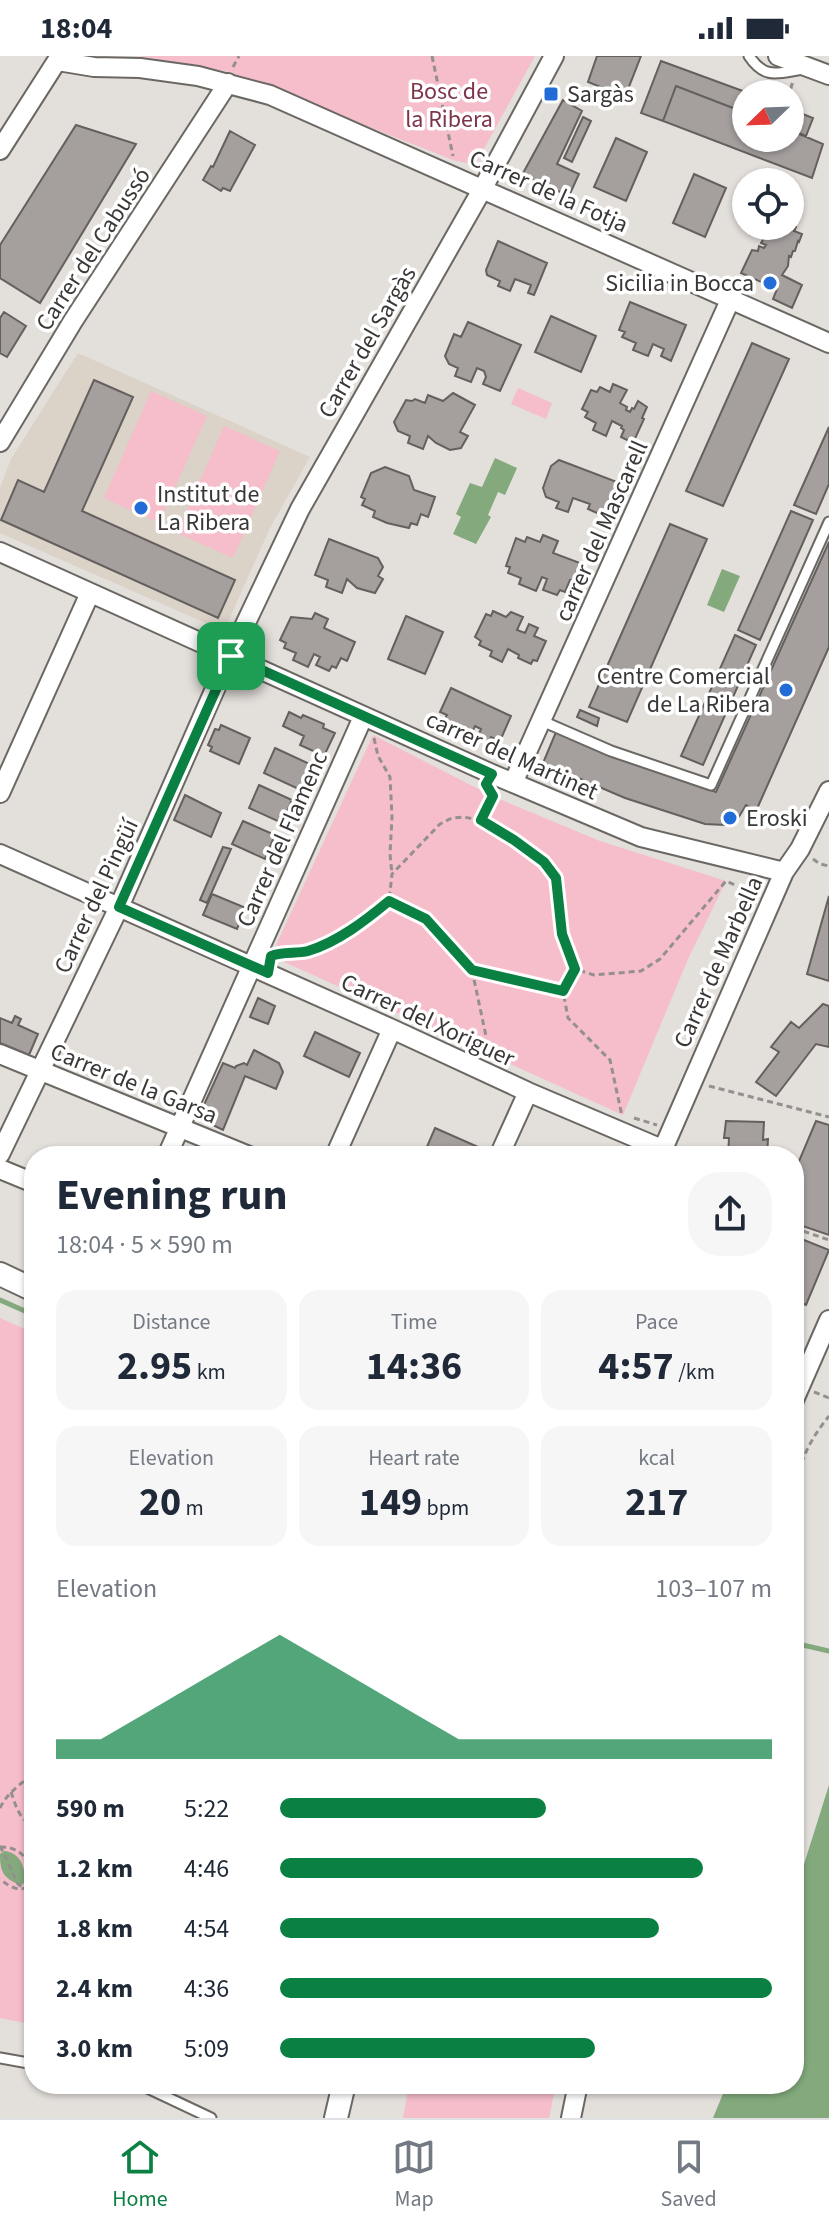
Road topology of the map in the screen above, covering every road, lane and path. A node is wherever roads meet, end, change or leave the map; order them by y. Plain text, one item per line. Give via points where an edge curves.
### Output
1 (239, 56) edge
2 (432, 56) edge
3 (554, 56) edge
4 (749, 56) edge
5 (778, 56) edge
6 (59, 58) edge
7 (810, 68) junction
8 (829, 75) edge
9 (229, 78) junction
10 (0, 150) edge
11 (453, 160) dead end
12 (483, 188) junction
13 (731, 298) junction
14 (829, 343) edge
15 (0, 442) edge
16 (829, 522) edge
17 (0, 552) edge
18 (90, 593) junction
19 (231, 656) junction
20 (363, 717) junction
21 (542, 721) junction
22 (492, 774) junction
23 (513, 783) junction
24 (829, 791) edge
25 (0, 793) edge
26 (481, 820) junction
27 (0, 854) edge
28 (784, 872) junction
29 (392, 874) junction
30 (748, 891) dead end
31 (389, 901) junction
32 (119, 907) junction
33 (251, 965) junction
34 (575, 969) junction
35 (472, 970) junction
36 (268, 973) junction
37 (563, 991) junction
38 (392, 1029) junction
39 (0, 1054) edge
40 (474, 1067) junction
41 (41, 1071) junction
42 (691, 1082) junction
43 (528, 1092) junction
44 (829, 1117) edge
45 (620, 1123) junction
46 (180, 1128) junction
47 (670, 1130) junction
48 (172, 1146) edge
49 (224, 1146) edge
50 (339, 1146) edge
51 (504, 1146) edge
52 (651, 1146) edge
53 (664, 1146) edge
54 (0, 1154) edge
55 (0, 1169) edge
56 (24, 1179) edge
57 (804, 1231) edge
58 (829, 1240) edge
59 (0, 1274) edge
60 (24, 1285) edge
61 (829, 1320) edge
62 (804, 1364) edge
63 (829, 1416) edge
64 (804, 1456) edge
65 (24, 1781) edge
66 (11, 1792) junction
67 (0, 1808) edge
68 (24, 1819) edge
69 (0, 1847) edge
70 (24, 1858) edge
71 (0, 1879) edge
72 (24, 1890) joint
73 (0, 2058) edge
74 (24, 2062) edge
75 (160, 2094) edge
76 (342, 2094) edge
77 (576, 2094) edge
78 (211, 2118) edge
79 (336, 2118) edge
80 (571, 2118) edge

1 - 9 path
2 - 11 path
3 - 12 street, Carrer del Sargàs
4 - 7 lane via 756,67 772,74
5 - 7 street
6 - 9 street, Carrer de la Fotja via 94,67
6 - 10 street
7 - 8 street
9 - 12 street, Carrer de la Fotja
9 - 15 street, Carrer del Cabussó
12 - 13 street, Carrer de la Fotja
12 - 19 street, Carrer del Sargàs via 300,509
13 - 14 street, Carrer de la Fotja
13 - 21 street, carrer del Mascarell
16 - 21 lane via 711,785
17 - 18 street
18 - 19 street
18 - 25 street
19 - 20 street, carrer del Martinet
19 - 32 street, Carrer del Pingüí
20 - 22 street, carrer del Martinet
20 - 29 path via 390,777
20 - 33 street, Carrer del Flamenc
21 - 23 street, carrer del Mascarell
22 - 23 street, carrer del Martinet
22 - 26 path via 486,784 493,796
23 - 28 street, carrer del Martinet via 641,837
24 - 28 street, Carrer de Marbella
26 - 29 path via 452,818 440,824
26 - 34 path via 544,862 556,878 562,934
27 - 32 street, Carrer del Xoriguer
28 - 42 street, Carrer de Marbella
29 - 31 path
30 - 34 path via 726,881 660,959 641,971 594,975
31 - 35 path via 426,919
31 - 36 path via 357,927 309,950 271,956
32 - 33 street, Carrer del Xoriguer
32 - 41 street, Carrer del Pingüí
33 - 36 street, Carrer del Xoriguer
33 - 46 street, Carrer del Flamenc
34 - 37 path
35 - 37 path
35 - 40 path via 486,1036
36 - 38 street, Carrer del Xoriguer
37 - 45 path via 568,1018 610,1060
38 - 40 street, Carrer del Xoriguer
38 - 50 street
39 - 41 street, Carrer de la Garsa
40 - 43 street, Carrer del Xoriguer
41 - 46 street, Carrer de la Garsa
41 - 54 street, Carrer del Pingüí
42 - 44 path
42 - 47 street, Carrer de Marbella
43 - 45 street, Carrer del Xoriguer
43 - 51 street
45 - 47 path
45 - 52 street, Carrer del Xoriguer
46 - 48 street, Carrer del Flamenc
46 - 49 street, Carrer de la Garsa
47 - 53 street, Carrer de Marbella
55 - 56 street
57 - 58 path
59 - 60 street
61 - 62 street
63 - 64 path
65 - 66 path
66 - 67 path
66 - 68 path
69 - 70 path via 8,1846
69 - 72 path
71 - 72 path
73 - 74 lane
75 - 78 lane
76 - 79 street
77 - 80 street

